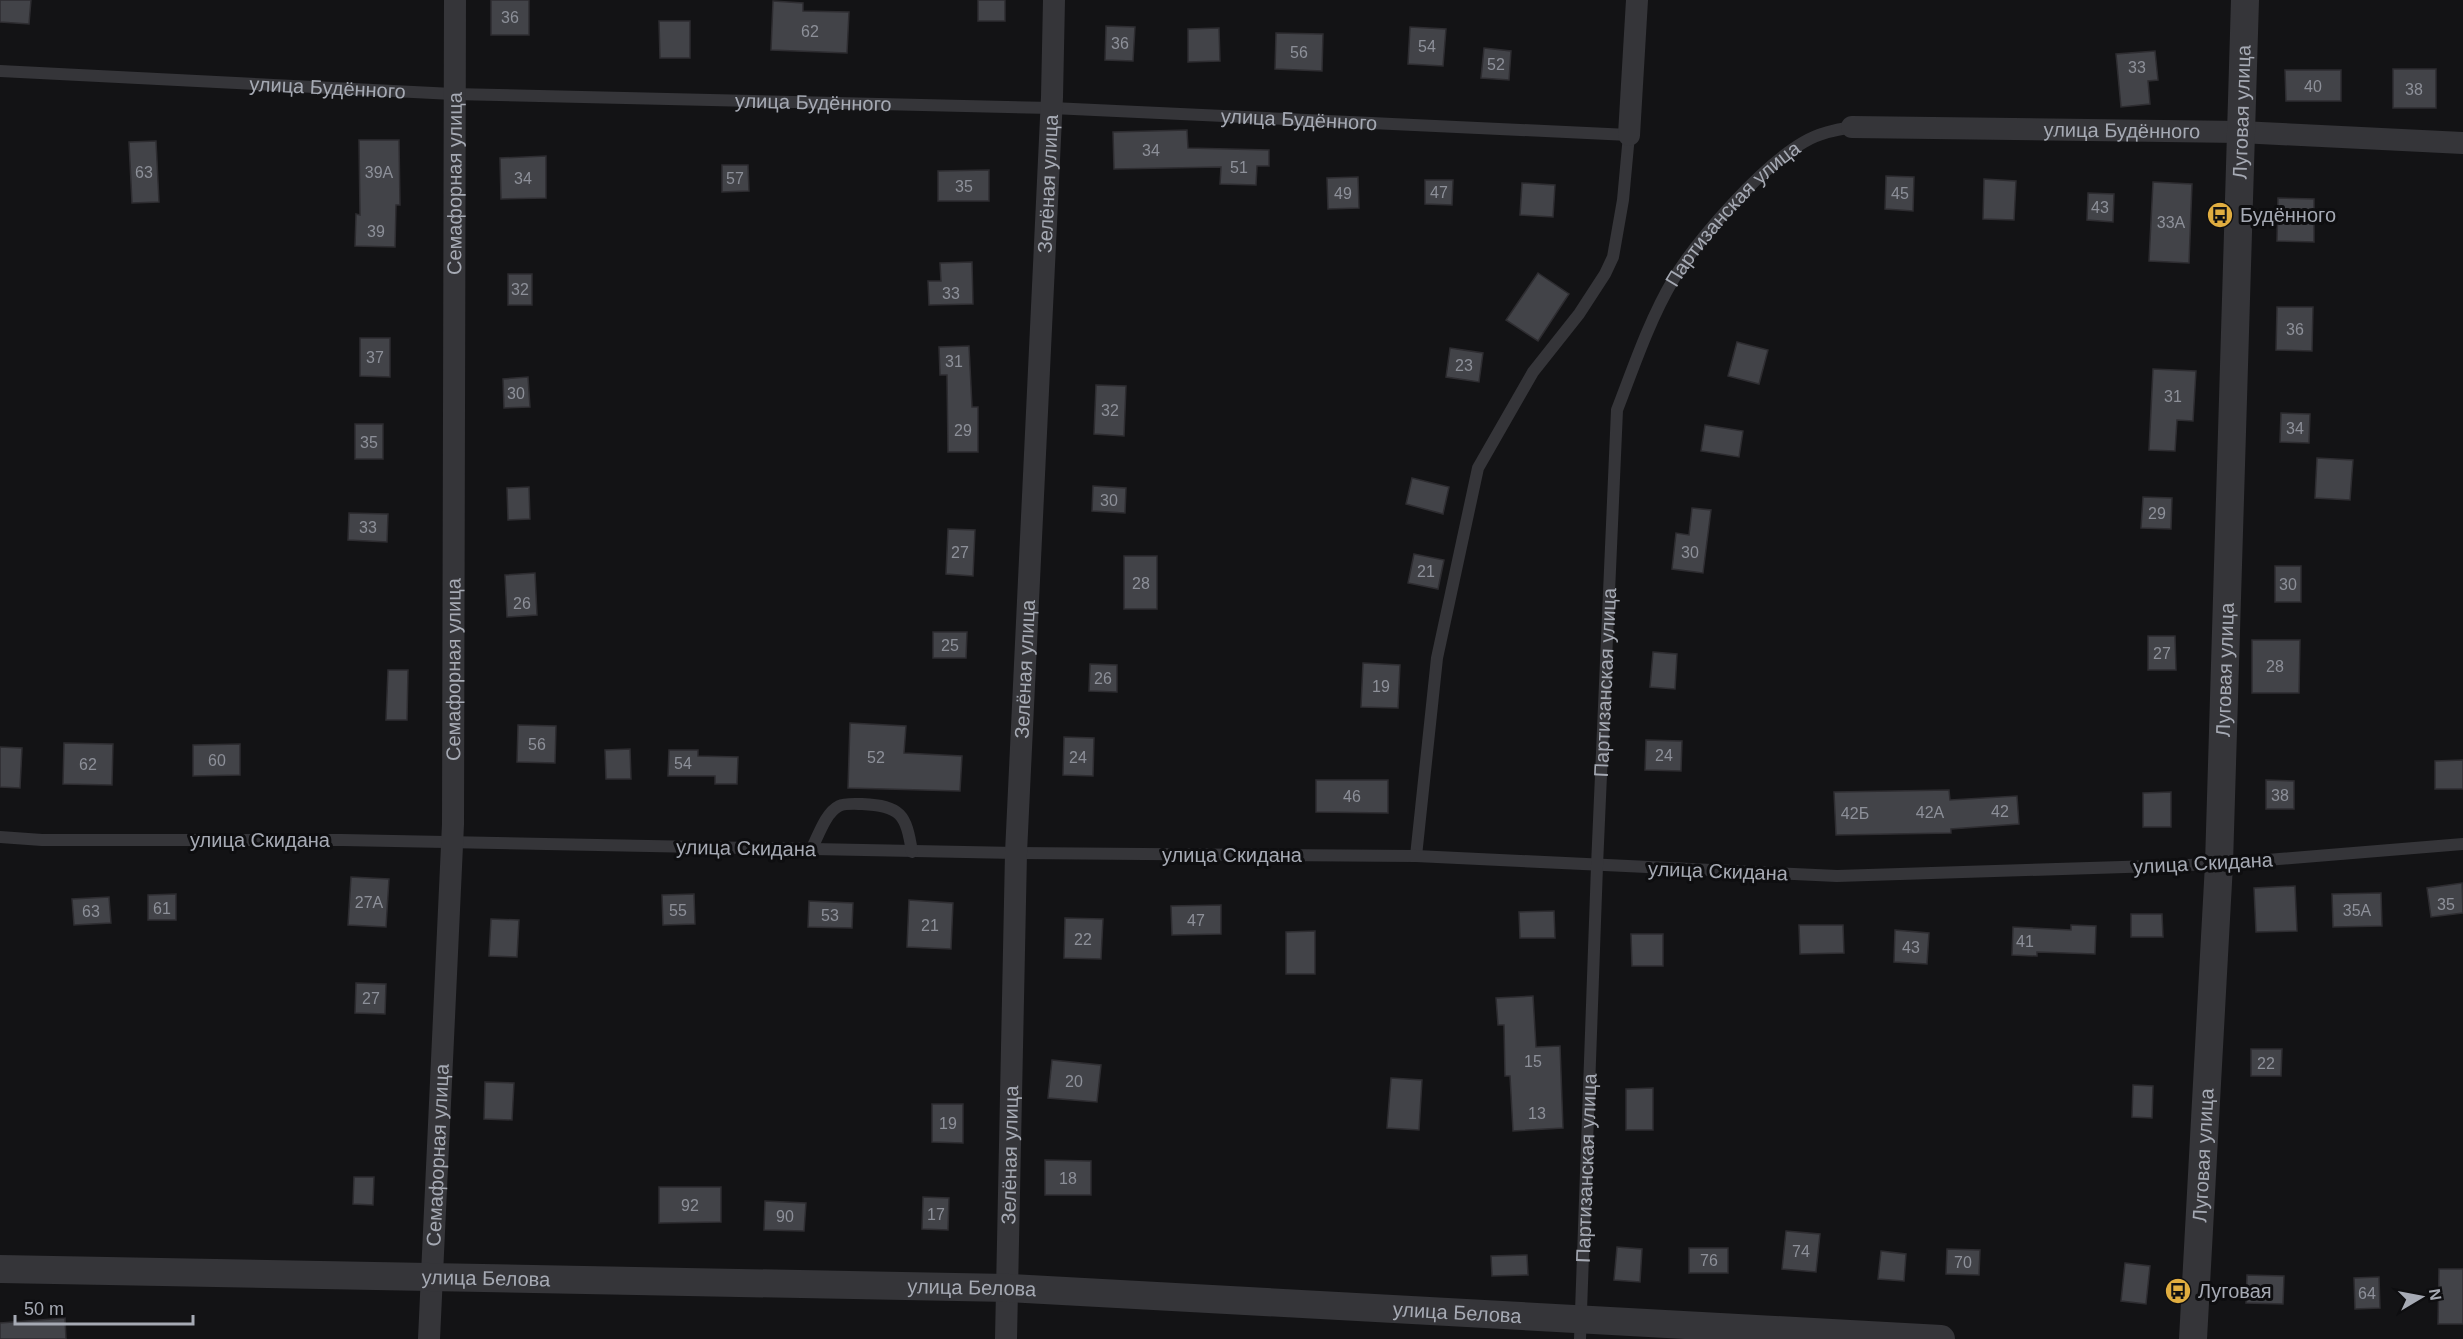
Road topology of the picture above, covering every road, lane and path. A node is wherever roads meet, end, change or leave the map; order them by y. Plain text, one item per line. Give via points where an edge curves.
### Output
1 (455, 0) edge
2 (1054, 0) edge
3 (1637, 0) edge
4 (2245, 0) edge
5 (0, 71) edge
6 (453, 94) junction
7 (1052, 108) junction
8 (1852, 127) joint
9 (2240, 132) junction
10 (1629, 135) junction
11 (2463, 143) edge
12 (0, 837) edge
13 (452, 843) junction
14 (2463, 844) edge
15 (812, 850) junction
16 (912, 852) junction
17 (1016, 854) junction
18 (1416, 856) junction
19 (2219, 864) junction
20 (1597, 866) junction
21 (0, 1269) edge
22 (432, 1278) junction
23 (1009, 1288) junction
24 (1581, 1329) edge
25 (429, 1339) edge
26 (1006, 1339) edge
27 (1941, 1339) edge
28 (2193, 1339) edge

1 - 6 street, Семафорная улица
2 - 7 street, Зелёная улица
3 - 10 street
4 - 9 street, Луговая улица
5 - 6 lane, улица Будённого
6 - 7 lane, улица Будённого
6 - 13 street, Семафорная улица
7 - 10 lane, улица Будённого
7 - 17 street, Зелёная улица
8 - 9 street, улица Будённого
8 - 20 lane, Партизанская улица via 1804,141 1767,171 1715,224 1673,279 1617,410
9 - 11 street, улица Будённого
9 - 19 street, Луговая улица
10 - 18 lane via 1613,257 1579,314 1533,372 1478,468 1437,658
12 - 13 lane, улица Скидана
13 - 15 lane, улица Скидана
13 - 22 street, Семафорная улица
14 - 19 lane, улица Скидана
15 - 16 lane, улица Скидана
15 - 16 lane via 828,817 839,806 853,804 887,805 896,810 910,835
16 - 17 lane, улица Скидана
17 - 18 lane, улица Скидана
17 - 23 street, Зелёная улица
18 - 20 lane, улица Скидана
19 - 20 lane, улица Скидана via 1837,876
19 - 28 street, Луговая улица
20 - 24 lane, Партизанская улица
21 - 22 street, улица Белова
22 - 23 street, улица Белова
22 - 25 street, Семафорная улица
23 - 24 street, улица Белова
23 - 26 street, Зелёная улица
24 - 27 street, улица Белова

